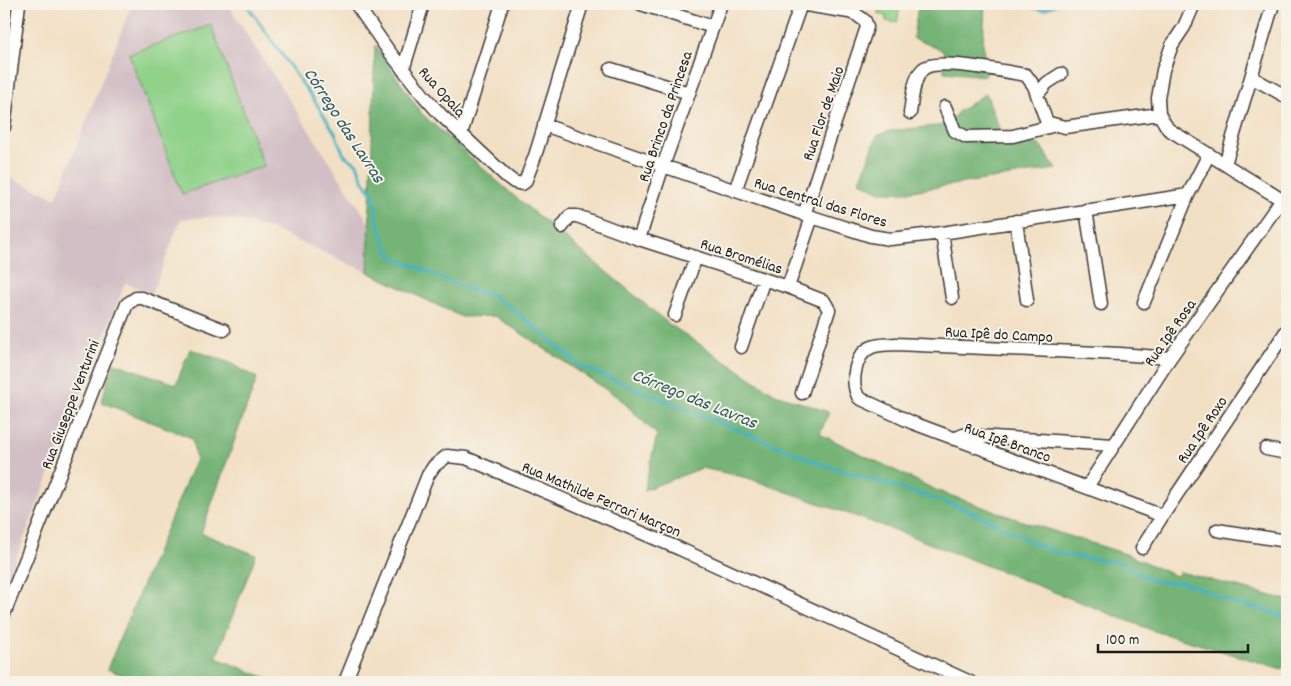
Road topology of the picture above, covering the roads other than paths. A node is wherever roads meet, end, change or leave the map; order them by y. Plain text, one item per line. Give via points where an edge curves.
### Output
1 (19, 4) edge
2 (356, 4) edge
3 (423, 4) edge
4 (502, 4) edge
5 (582, 4) edge
6 (641, 4) edge
7 (721, 4) edge
8 (800, 4) edge
9 (1194, 4) edge
10 (1273, 4) edge
11 (713, 27) junction
12 (611, 69) dead end
13 (403, 70) junction
14 (1061, 74) dead end
15 (1251, 77) junction
16 (689, 93) junction
17 (1036, 96) junction
18 (1287, 97) edge
19 (945, 106) dead end
20 (910, 113) dead end
21 (1159, 114) junction
22 (544, 125) junction
23 (1056, 125) junction
24 (4, 127) edge
25 (461, 134) junction
26 (1208, 154) junction
27 (1225, 164) junction
28 (663, 166) junction
29 (735, 191) junction
30 (1188, 195) junction
31 (1285, 201) edge
32 (1086, 210) junction
33 (808, 216) junction
34 (1016, 221) junction
35 (562, 227) dead end
36 (942, 233) junction
37 (639, 239) junction
38 (696, 257) junction
39 (764, 279) junction
40 (788, 287) junction
41 (952, 298) dead end
42 (1026, 300) dead end
43 (1144, 302) dead end
44 (1101, 304) dead end
45 (675, 315) dead end
46 (224, 330) dead end
47 (1287, 330) edge
48 (741, 347) dead end
49 (1170, 358) junction
50 (853, 385) joint
51 (802, 393) dead end
52 (954, 439) junction
53 (1113, 445) junction
54 (1266, 449) dead end
55 (1287, 453) edge
56 (1087, 487) junction
57 (1161, 518) junction
58 (1217, 530) dead end
59 (1287, 541) edge
60 (1142, 548) dead end
61 (4, 614) edge
62 (345, 682) edge
63 (970, 682) edge

1 - 24 street
2 - 13 street, Rua Opala
3 - 13 street
4 - 25 street
5 - 22 street
6 - 11 street
7 - 11 street, Rua Brinco da Princesa
8 - 29 street
8 - 33 street, Rua Flor de Maio via 849,12 865,21 867,27
9 - 21 street via 1163,70
10 - 15 street
11 - 16 street, Rua Brinco da Princesa
12 - 16 street
13 - 25 street, Rua Opala
14 - 17 street
15 - 18 street
15 - 27 street
16 - 28 street, Rua Brinco da Princesa
17 - 20 street via 1026,75 958,65 931,65 922,70 917,81
17 - 23 street via 1046,120
19 - 23 street via 955,131 966,137 1013,136
21 - 23 street via 1065,127
21 - 26 street via 1168,129
22 - 25 street, Rua Opala via 529,173 522,184 514,182
22 - 28 street, Rua Central das Flores
26 - 27 street
26 - 30 street
27 - 31 street
28 - 29 street, Rua Central das Flores
28 - 37 street, Rua Brinco da Princesa
29 - 33 street, Rua Central das Flores
30 - 32 street, Rua Central das Flores
30 - 43 street
31 - 49 street, Rua Ipê Rosa
32 - 34 street, Rua Central das Flores
32 - 44 street
33 - 36 street, Rua Central das Flores via 890,239
33 - 40 street, Rua Flor de Maio
34 - 36 street, Rua Central das Flores
34 - 42 street
35 - 37 street, Rua Bromélias via 570,216 577,216
36 - 41 street
37 - 38 street, Rua Bromélias
38 - 39 street, Rua Bromélias
38 - 45 street
39 - 40 street, Rua Bromélias
39 - 48 street
40 - 51 street, Rua Bromélias via 820,298 829,310
46 - 61 street, Rua Giuseppe Venturini via 142,298 127,304
47 - 57 street, Rua Ipê Roxo
49 - 50 street, Rua Ipê do Campo via 879,345 860,358
49 - 53 street, Rua Ipê Rosa
50 - 52 street, Rua Ipê Branco via 859,398 867,403
52 - 53 street via 963,435
52 - 56 street, Rua Ipê Branco
53 - 56 street, Rua Ipê Rosa
54 - 55 street
56 - 57 street, Rua Ipê Branco via 1155,512
57 - 60 street, Rua Ipê Roxo
58 - 59 street
62 - 63 street, Rua Mathilde Ferrari Marçon via 428,475 447,456 466,458 680,549

